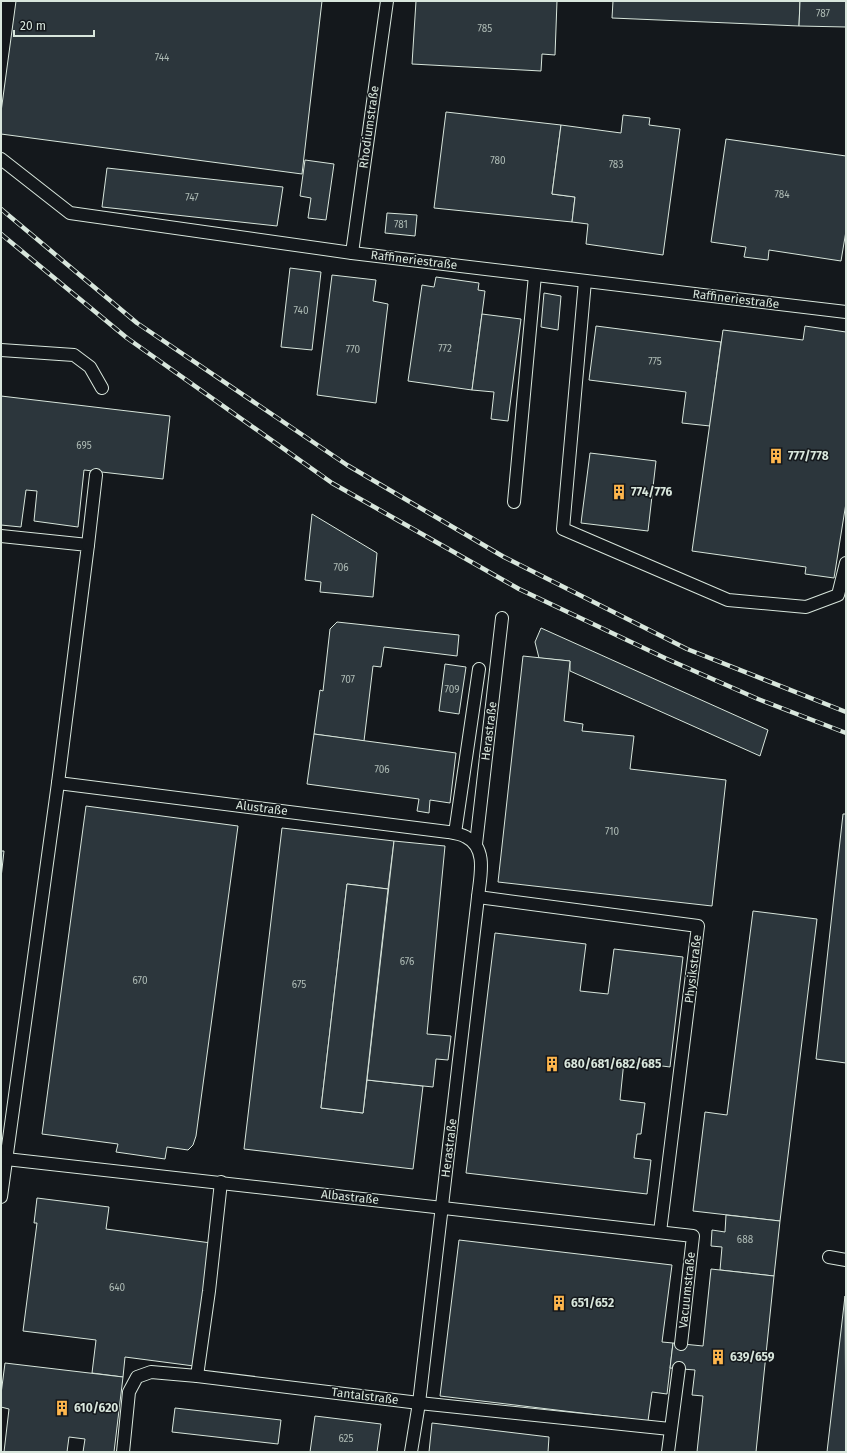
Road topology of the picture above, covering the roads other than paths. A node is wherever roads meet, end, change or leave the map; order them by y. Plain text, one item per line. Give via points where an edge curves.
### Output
1 (387, 1) edge
2 (1, 159) edge
3 (352, 253) junction
4 (535, 275) junction
5 (585, 281) junction
6 (846, 312) edge
7 (1, 350) edge
8 (102, 388) dead end
9 (96, 475) dead end
10 (514, 502) dead end
11 (1, 536) edge
12 (88, 545) junction
13 (846, 563) edge
14 (502, 618) dead end
15 (479, 669) dead end
16 (58, 783) junction
17 (466, 838) junction
18 (478, 897) junction
19 (6, 1158) junction
20 (221, 1182) junction
21 (1, 1197) edge
22 (442, 1208) junction
23 (660, 1232) junction
24 (693, 1236) joint
25 (829, 1257) dead end
26 (846, 1260) edge
27 (681, 1344) dead end
28 (679, 1368) dead end
29 (197, 1376) junction
30 (419, 1403) junction
31 (670, 1429) junction
32 (123, 1452) edge
33 (412, 1452) edge
34 (668, 1452) edge

1 - 3 lane, Rhodiumstraße
2 - 3 lane, Raffineriestraße via 70,213
3 - 4 lane, Raffineriestraße
4 - 5 lane, Raffineriestraße
4 - 10 lane
5 - 6 lane, Raffineriestraße
5 - 13 lane via 563,529 728,600 806,607 838,595
7 - 8 lane via 74,354 90,367
9 - 12 lane
11 - 12 lane
12 - 16 lane
14 - 17 lane, Herastraße
15 - 17 lane
16 - 17 lane, Alustraße
16 - 19 lane
17 - 18 lane, Herastraße via 481,857
18 - 22 lane, Herastraße
18 - 23 lane, Physikstraße via 698,926
19 - 20 lane, Albastraße
19 - 21 lane
20 - 22 lane, Albastraße
20 - 29 lane
22 - 23 lane, Albastraße
22 - 30 lane, Herastraße
23 - 24 lane, Albastraße
24 - 27 lane, Vacuumstraße
25 - 26 lane
28 - 31 lane
29 - 30 lane, Tantalstraße
29 - 32 lane, Tantalstraße via 152,1372 137,1377 129,1392
30 - 31 lane, Tantalstraße
30 - 33 lane, Herastraße
31 - 34 lane

